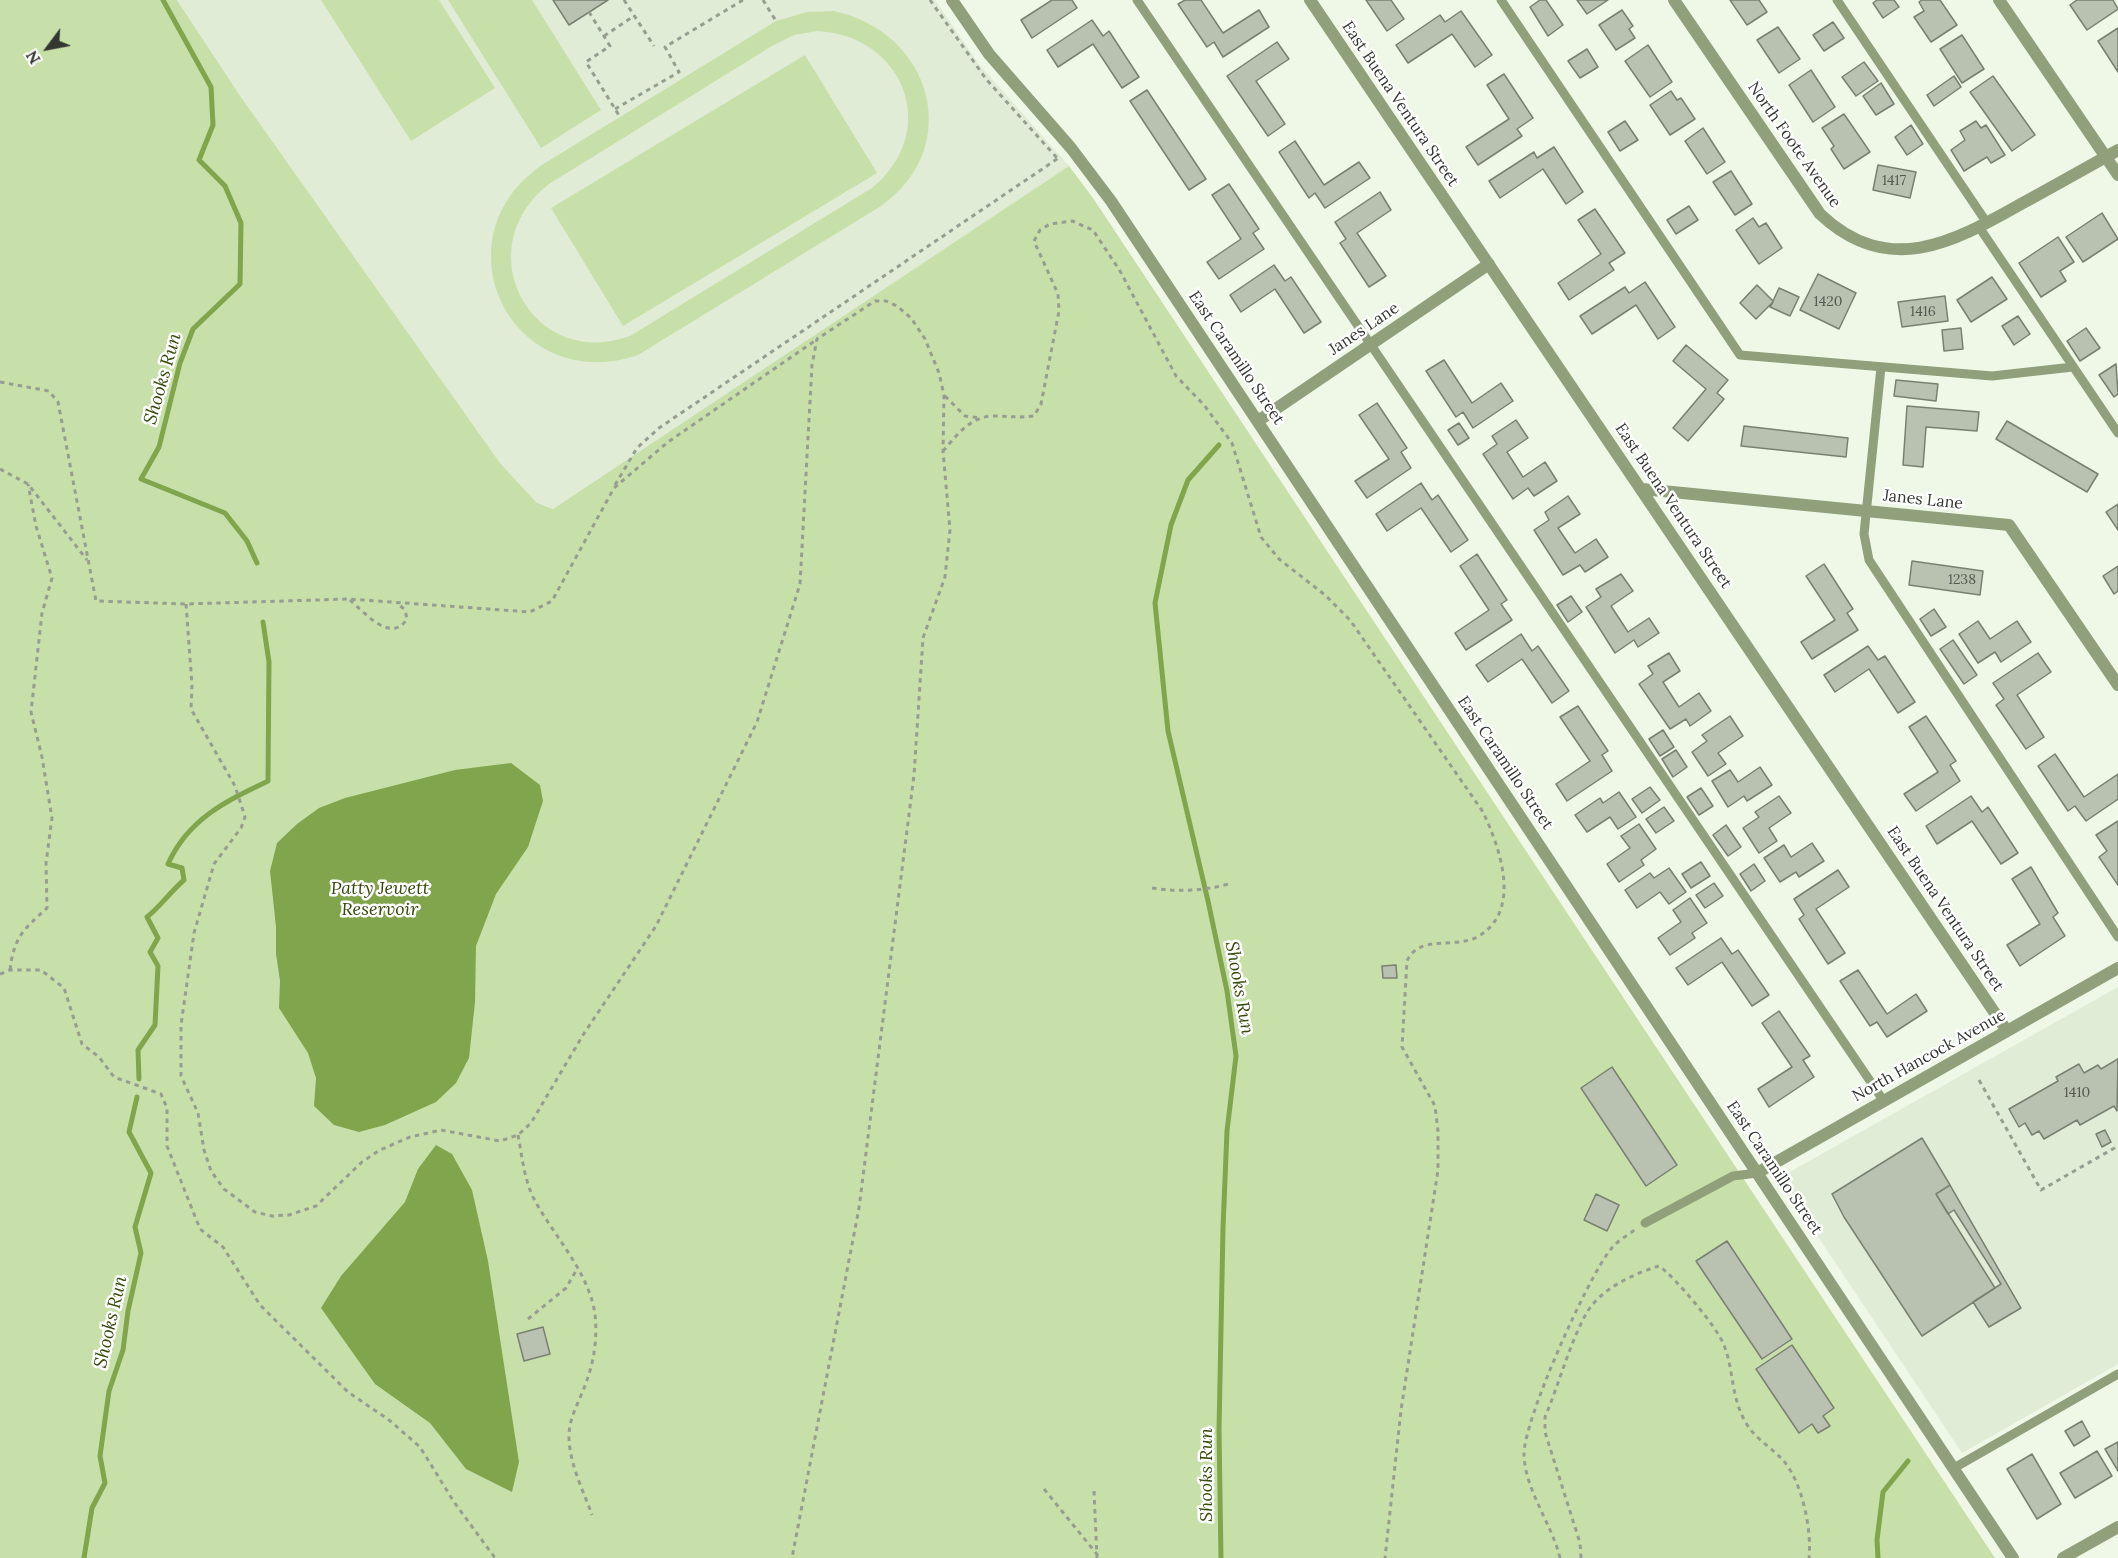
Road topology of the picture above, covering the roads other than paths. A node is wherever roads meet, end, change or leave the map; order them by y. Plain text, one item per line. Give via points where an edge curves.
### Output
1 (952, 0) edge
2 (1137, 0) edge
3 (1310, 0) edge
4 (1502, 0) edge
5 (1674, 0) edge
6 (1837, 0) edge
7 (1999, 0) edge
8 (2118, 150) edge
9 (2106, 157) junction
10 (2118, 175) edge
11 (1983, 225) junction
12 (1489, 264) junction
13 (1372, 344) junction
14 (1881, 367) junction
15 (2073, 367) junction
16 (1258, 421) junction
17 (2118, 433) edge
18 (1642, 489) junction
19 (1866, 510) junction
20 (2118, 685) edge
21 (2118, 937) edge
22 (2118, 968) edge
23 (2007, 1031) junction
24 (1883, 1100) junction
25 (1757, 1173) junction
26 (1645, 1223) road end
27 (2118, 1374) edge
28 (1954, 1468) junction
29 (2118, 1527) edge
30 (2013, 1558) edge
31 (2063, 1558) edge

1 - 16 street, East Caramillo Street via 1004,74 1071,148 1111,201
2 - 13 lane
3 - 12 street, East Buena Ventura Street
4 - 14 lane via 1740,355
5 - 11 street, North Foote Avenue via 1810,200 1834,227 1860,242 1890,249 1918,249 1946,243
6 - 11 lane
7 - 9 street
8 - 9 street, North Foote Avenue
9 - 10 street
9 - 11 street, North Foote Avenue
11 - 15 lane
12 - 13 street, Janes Lane
12 - 18 street, East Buena Ventura Street
13 - 16 street, Janes Lane
13 - 24 lane
14 - 15 lane via 1992,376
14 - 19 lane
15 - 17 lane
16 - 25 street, East Caramillo Street
18 - 19 street, Janes Lane
18 - 23 street, East Buena Ventura Street
19 - 20 street, Janes Lane via 2009,525
19 - 21 lane via 1865,544 1878,578
22 - 23 street, North Hancock Avenue
23 - 24 street, North Hancock Avenue
24 - 25 street, North Hancock Avenue
25 - 26 lane via 1733,1176
25 - 28 street, East Caramillo Street
27 - 28 lane
28 - 30 street, East Caramillo Street
29 - 31 street

